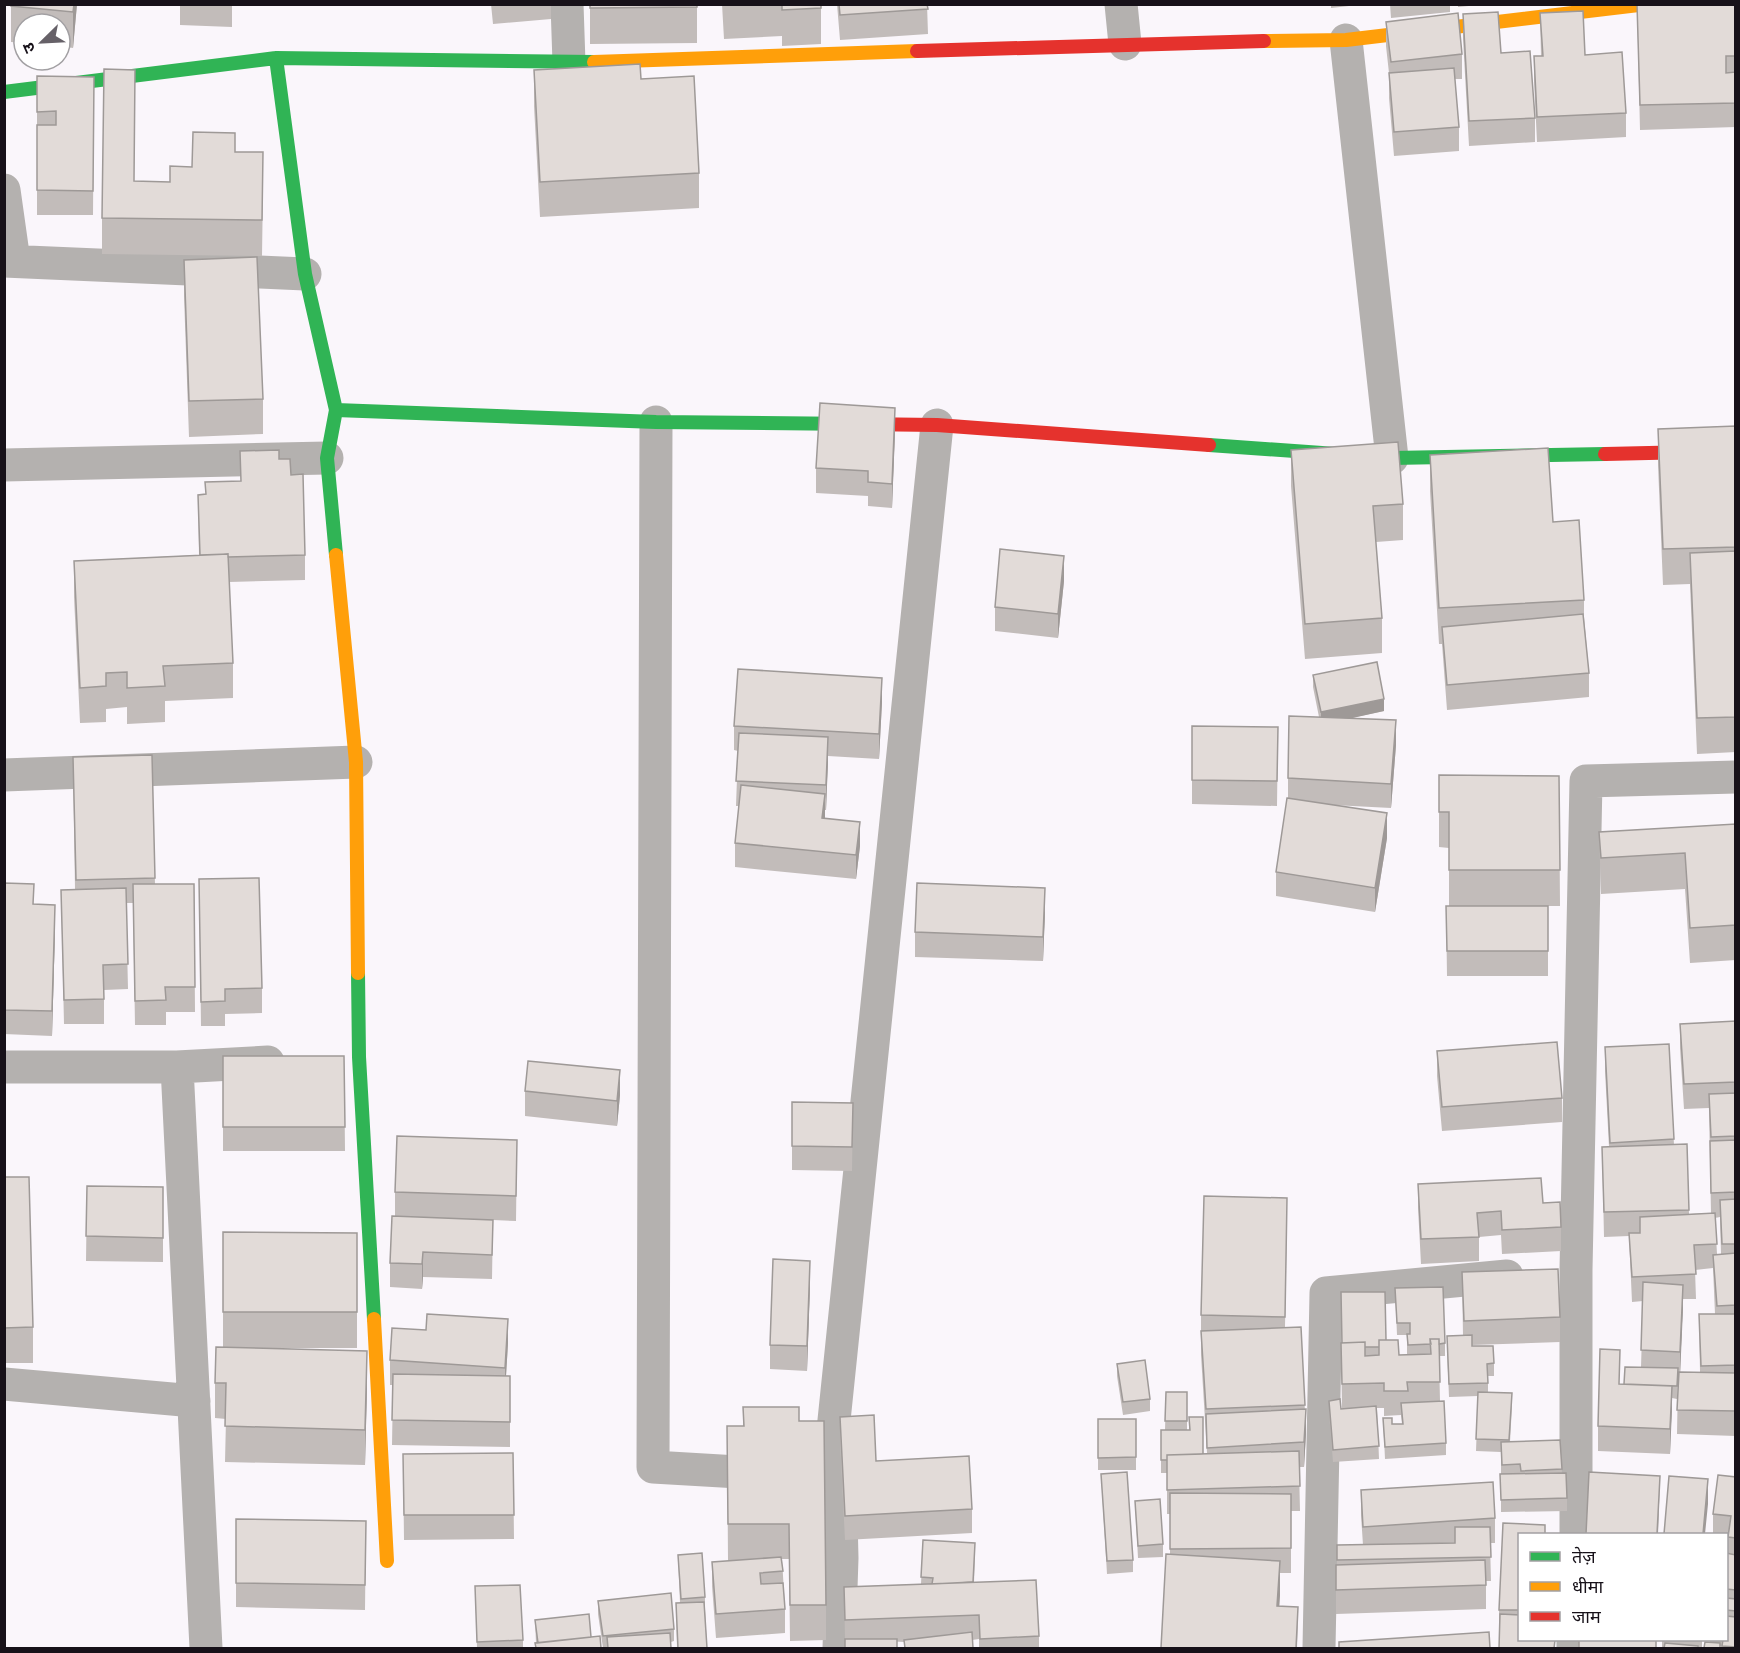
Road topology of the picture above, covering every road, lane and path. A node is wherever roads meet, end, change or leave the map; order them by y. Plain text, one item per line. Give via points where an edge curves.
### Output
1 (567, 4) edge
2 (1121, 4) edge
3 (1647, 4) edge
4 (1346, 40) junction
5 (1125, 44) junction
6 (276, 58) junction
7 (568, 63) junction
8 (4, 92) edge
9 (4, 190) edge
10 (9, 261) edge
11 (305, 274) junction
12 (336, 410) junction
13 (656, 422) junction
14 (937, 425) junction
15 (1736, 451) edge
16 (327, 458) junction
17 (1392, 458) junction
18 (4, 465) edge
19 (356, 762) junction
20 (4, 775) edge
21 (1736, 777) edge
22 (359, 1057) junction
23 (4, 1067) edge
24 (177, 1067) junction
25 (1556, 1272) junction
26 (4, 1384) edge
27 (194, 1401) junction
28 (840, 1478) junction
29 (1576, 1533) edge
30 (387, 1562) dead end
31 (206, 1648) edge
32 (839, 1648) edge
33 (1319, 1648) edge

1 - 7 street
2 - 5 street
3 - 4 street
4 - 5 street
4 - 17 street
5 - 7 street
6 - 7 street
6 - 8 street
6 - 11 street
9 - 10 street
10 - 11 street
11 - 12 street
12 - 13 street
12 - 16 street
13 - 14 street
13 - 28 street via 653,1467
14 - 17 street
14 - 28 street via 832,1430
15 - 17 street
16 - 18 street
16 - 19 street
19 - 20 street
19 - 22 street
21 - 25 street via 1586,781
22 - 24 street
22 - 30 street
23 - 24 street
24 - 27 street
25 - 29 street
25 - 33 street via 1326,1293
26 - 27 street
27 - 31 street
28 - 32 street

